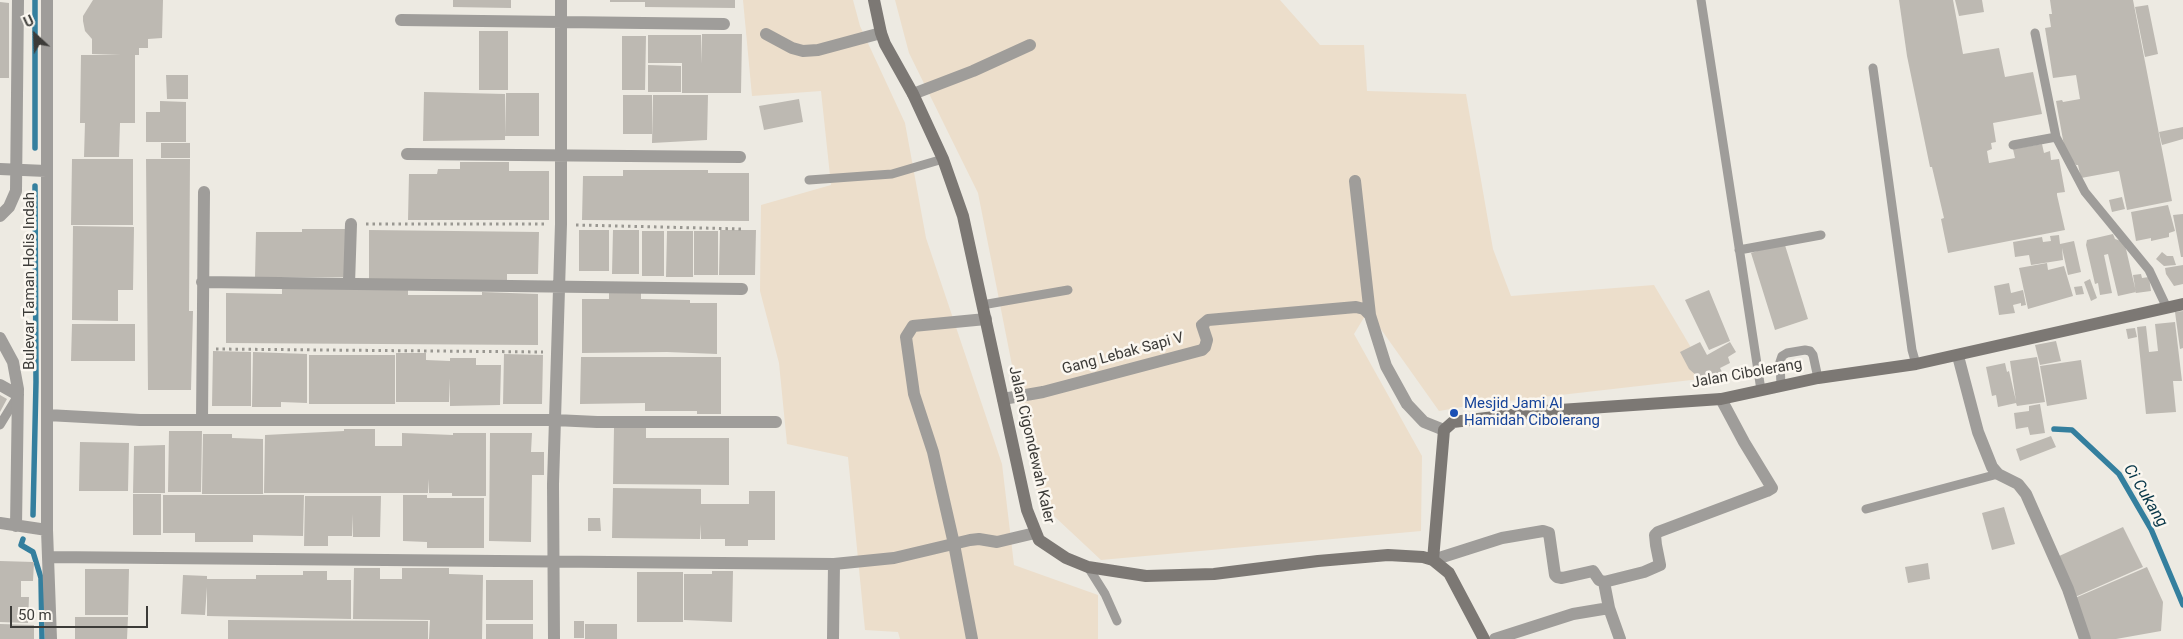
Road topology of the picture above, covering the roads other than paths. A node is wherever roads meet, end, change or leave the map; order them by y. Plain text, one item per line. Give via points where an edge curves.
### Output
1 (18, 0) edge
2 (48, 0) edge
3 (561, 0) edge
4 (874, 0) edge
5 (1701, 0) edge
6 (401, 20) dead end
7 (561, 22) junction
8 (724, 24) dead end
9 (881, 33) junction
10 (2035, 33) dead end
11 (766, 34) dead end
12 (1030, 45) dead end
13 (1873, 68) dead end
14 (913, 94) junction
15 (2056, 137) junction
16 (2013, 145) dead end
17 (407, 154) dead end
18 (561, 156) junction
19 (740, 157) dead end
20 (943, 159) junction
21 (0, 170) edge
22 (17, 170) junction
23 (46, 171) junction
24 (809, 180) dead end
25 (1355, 181) dead end
26 (204, 192) dead end
27 (0, 216) edge
28 (350, 224) road end
29 (1821, 235) dead end
30 (1739, 250) junction
31 (202, 282) junction
32 (349, 284) junction
33 (559, 287) junction
34 (742, 289) dead end
35 (1068, 290) dead end
36 (2183, 304) edge
37 (982, 305) junction
38 (2167, 308) junction
39 (1370, 314) junction
40 (986, 319) junction
41 (0, 338) edge
42 (1958, 356) junction
43 (1916, 364) junction
44 (1818, 378) junction
45 (0, 385) edge
46 (1781, 386) junction
47 (1761, 390) junction
48 (18, 395) junction
49 (1003, 399) junction
50 (1721, 399) junction
51 (47, 415) junction
52 (202, 420) junction
53 (555, 420) junction
54 (776, 422) dead end
55 (0, 425) edge
56 (1444, 430) junction
57 (1998, 474) junction
58 (1866, 509) dead end
59 (0, 523) edge
60 (16, 526) junction
61 (47, 530) junction
62 (1035, 533) junction
63 (954, 544) junction
64 (48, 557) junction
65 (1433, 560) junction
66 (554, 562) junction
67 (834, 564) junction
68 (1088, 567) junction
69 (1604, 582) junction
70 (1610, 608) junction
71 (1117, 621) dead end
72 (51, 639) edge
73 (554, 639) edge
74 (833, 639) edge
75 (972, 639) edge
76 (1484, 639) edge
77 (1495, 639) edge
78 (1620, 639) edge
79 (2085, 639) edge

1 - 22 street, Bulevar Taman Holis Indah
2 - 23 street, Bulevar Taman Holis Indah
3 - 7 street
4 - 9 main road, Jalan Cigondewah Kaler
5 - 30 lane
6 - 7 street
7 - 8 street
7 - 18 street
9 - 11 street via 803,51
9 - 14 main road, Jalan Cigondewah Kaler
10 - 15 lane
12 - 14 street
13 - 43 lane
14 - 20 main road, Jalan Cigondewah Kaler
15 - 16 lane
15 - 38 lane via 2085,192 2149,270
17 - 18 street
18 - 19 street
18 - 33 street
20 - 24 lane via 892,174
20 - 37 main road, Jalan Cigondewah Kaler via 963,216
21 - 22 street
22 - 23 street
22 - 27 street, Bulevar Taman Holis Indah via 15,197
23 - 51 street, Bulevar Taman Holis Indah
25 - 39 street
26 - 31 street
28 - 32 street
29 - 30 lane
30 - 47 lane
31 - 32 street
31 - 52 street
32 - 33 street
33 - 34 street
33 - 53 street
35 - 37 lane
36 - 38 main road, Jalan Cibolerang
37 - 40 main road, Jalan Cigondewah Kaler
38 - 42 main road, Jalan Cibolerang
39 - 49 street, Gang Lebak Sapi V via 1356,307 1208,320 1202,325 1207,340 1202,350 1043,392
39 - 56 street via 1390,376 1407,404 1424,422
40 - 49 main road, Jalan Cigondewah Kaler
40 - 63 street via 913,326 906,337 914,394 933,452
41 - 48 street, Bulevar Taman Holis Indah via 13,362
42 - 43 main road, Jalan Cibolerang
42 - 57 street via 1978,432
43 - 44 main road, Jalan Cibolerang
44 - 46 main road, Jalan Cibolerang
44 - 46 lane via 1810,351 1787,353 1780,362
45 - 48 street
46 - 47 main road, Jalan Cibolerang
47 - 50 main road, Jalan Cibolerang
48 - 55 lane
48 - 60 street, Bulevar Taman Holis Indah
49 - 62 main road, Jalan Cigondewah Kaler
50 - 56 main road, Jalan Cibolerang via 1497,416 1454,422
50 - 69 street via 1772,488 1658,532 1655,535 1660,565
51 - 52 street
51 - 61 street, Bulevar Taman Holis Indah
52 - 53 street
53 - 54 street
53 - 66 street
56 - 65 main road
57 - 58 lane
57 - 79 street via 2018,484 2026,494 2068,589
59 - 60 street
60 - 61 street
61 - 64 street, Bulevar Taman Holis Indah
62 - 63 street via 996,542 979,539
62 - 68 main road, Jalan Cigondewah Kaler via 1046,546
63 - 67 street via 894,558
63 - 75 street
64 - 66 street
64 - 72 street, Bulevar Taman Holis Indah
65 - 68 main road, Jalan Cigondewah Kaler via 1413,555 1388,555 1318,560 1214,574 1146,576
65 - 69 street via 1502,538 1547,531 1557,577 1593,571 1598,580
65 - 76 main road via 1449,573
66 - 67 street
66 - 73 street
67 - 74 street
68 - 71 lane
69 - 70 street
70 - 77 street via 1573,614
70 - 78 street

